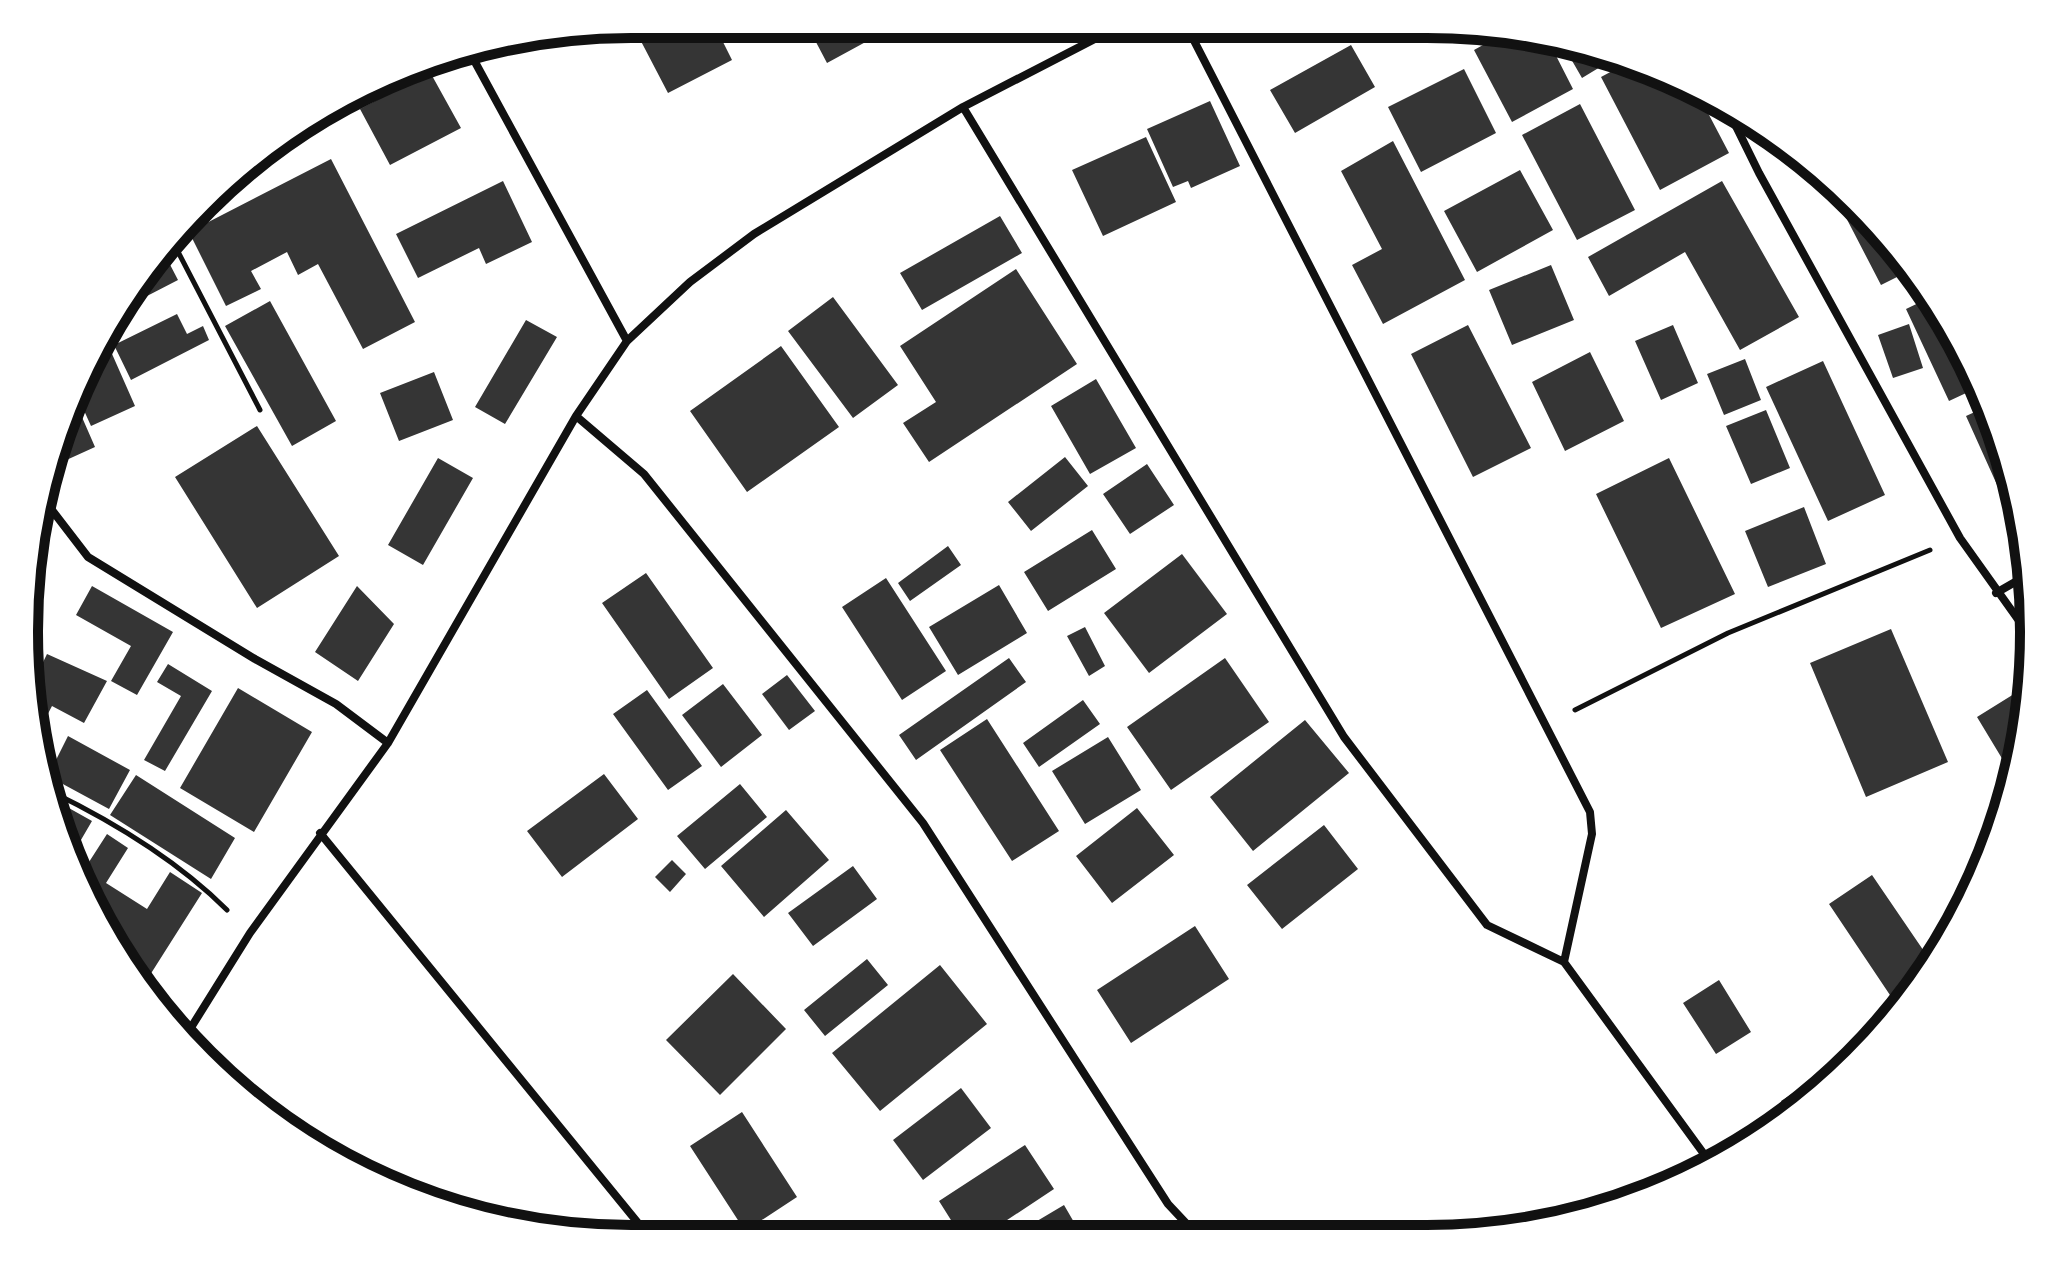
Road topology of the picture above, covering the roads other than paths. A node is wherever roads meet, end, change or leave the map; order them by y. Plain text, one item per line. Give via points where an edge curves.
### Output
1 (1097, 38) edge
2 (1193, 38) edge
3 (474, 59) edge
4 (963, 107) junction
5 (1736, 126) edge
6 (627, 341) junction
7 (576, 416) junction
8 (51, 509) edge
9 (2018, 580) edge
10 (1996, 593) junction
11 (2020, 623) edge
12 (388, 743) junction
13 (320, 833) junction
14 (1564, 962) junction
15 (190, 1029) edge
16 (1705, 1155) edge
17 (640, 1225) edge
18 (1188, 1225) edge

1 - 4 street
2 - 14 street via 1579,784 1592,834
3 - 6 street
4 - 6 street via 754,234 690,282
4 - 14 street via 1344,737 1487,925
5 - 10 street via 1960,538
6 - 7 street
7 - 12 street
7 - 18 street via 644,474 923,823 1168,1204
8 - 12 street via 88,557 336,704
9 - 10 street
10 - 11 street
12 - 13 street
13 - 15 street
13 - 17 street
14 - 16 street

